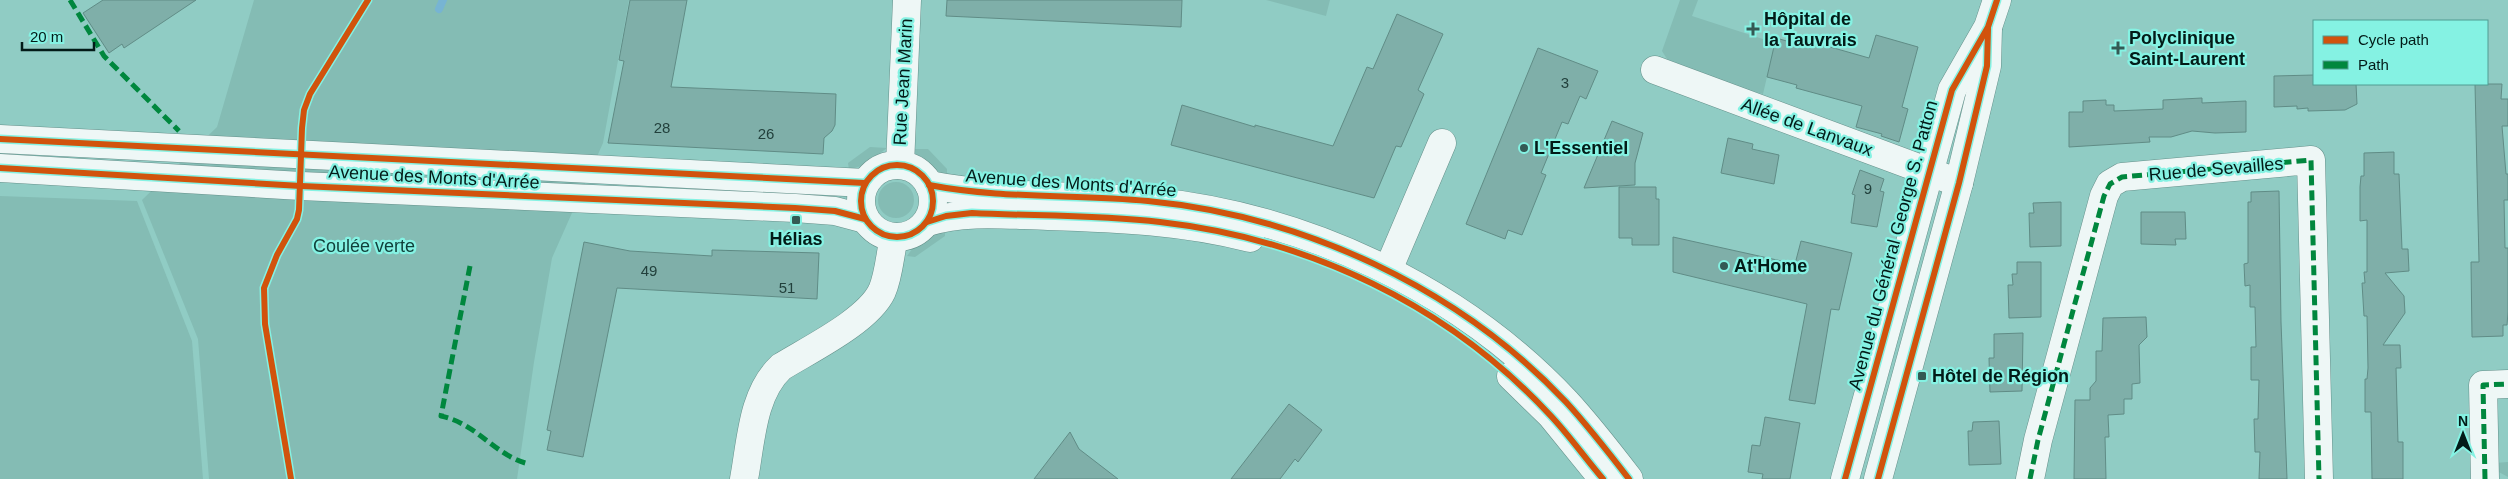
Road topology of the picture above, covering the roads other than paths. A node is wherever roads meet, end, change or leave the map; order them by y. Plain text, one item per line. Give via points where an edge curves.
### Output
1 (907, 0) edge
2 (1996, 0) edge
3 (1988, 27) junction
4 (1655, 70) dead end
5 (0, 140) edge
6 (1442, 143) dead end
7 (900, 165) junction
8 (0, 168) edge
9 (1928, 172) junction
10 (865, 183) junction
11 (1959, 184) junction
12 (930, 185) junction
13 (865, 219) junction
14 (927, 222) junction
15 (894, 238) junction
16 (1388, 270) junction
17 (2508, 384) edge
18 (744, 479) edge
19 (1603, 479) edge
20 (1629, 479) edge
21 (1845, 479) edge
22 (1878, 479) edge
23 (2030, 479) edge
24 (2319, 479) edge
25 (2485, 479) edge

1 - 7 street, Rue Jean Marin
2 - 3 street, Avenue du Général George S. Patton
3 - 9 street, Avenue du Général George S. Patton via 1952,90
3 - 11 street, Avenue du Général George S. Patton via 1987,66
4 - 9 street, Allée de Lanvaux
5 - 10 street, Avenue des Monts d'Arrée
6 - 16 street
7 - 10 street via 880,169
7 - 12 street via 917,171
8 - 13 street, Avenue des Monts d'Arrée via 795,208 835,211
9 - 11 street, Allée de Lanvaux
9 - 21 street, Avenue du Général George S. Patton
10 - 13 street via 860,201
11 - 22 street, Avenue du Général George S. Patton
12 - 14 street via 933,204
12 - 16 street, Avenue des Monts d'Arrée via 1006,194 1146,201 1227,212 1269,224
13 - 15 street via 877,232
14 - 15 street via 912,234
14 - 19 street, Avenue des Monts d'Arrée via 972,213 1160,222 1222,231 1293,250 1364,278 1418,306 1466,338 1551,415
15 - 18 street via 883,289 875,304 863,316 770,377 758,403
16 - 20 street, Avenue des Monts d'Arrée via 1480,326 1524,363 1566,402
17 - 25 street via 2483,385
23 - 24 street, Rue de Sevailles via 2104,196 2110,184 2122,178 2311,160

